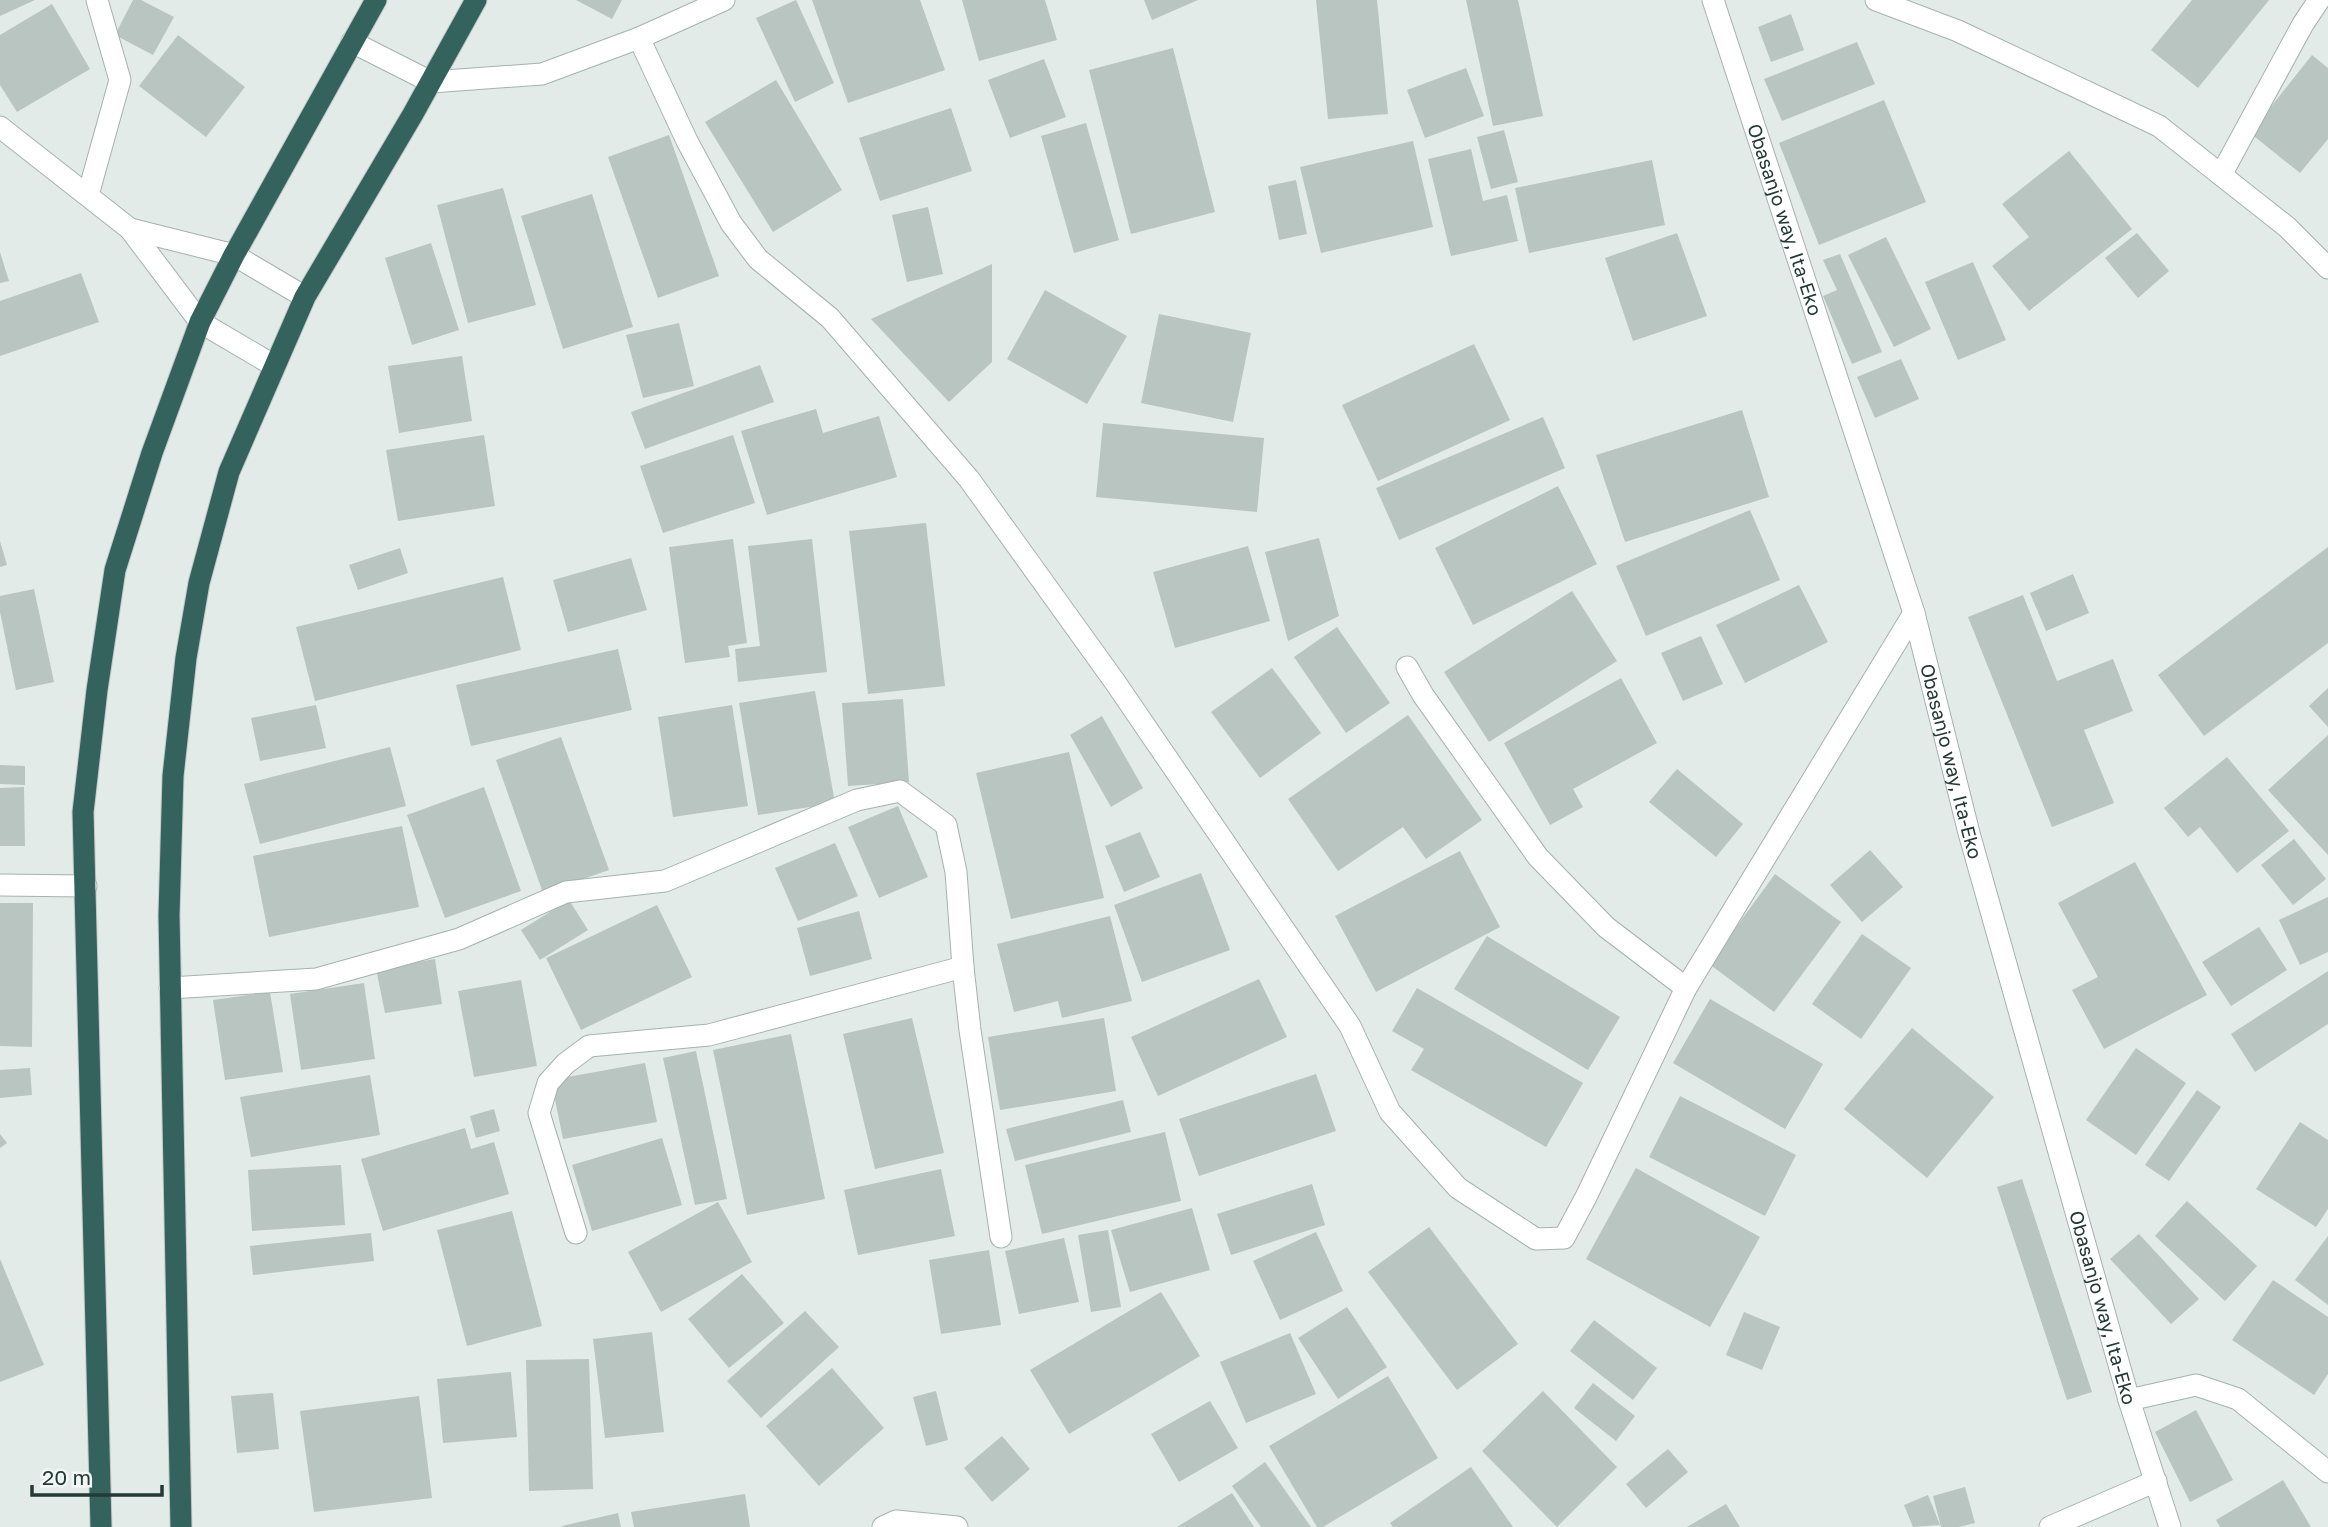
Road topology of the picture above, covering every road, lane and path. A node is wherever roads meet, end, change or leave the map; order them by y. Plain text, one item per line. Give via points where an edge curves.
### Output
1 (97, 0) edge
2 (376, 0) edge
3 (476, 0) edge
4 (723, 0) edge
5 (1713, 0) edge
6 (1876, 0) edge
7 (2319, 0) edge
8 (639, 38) junction
9 (352, 42) junction
10 (431, 82) junction
11 (0, 127) edge
12 (2221, 175) junction
13 (88, 195) junction
14 (130, 229) junction
15 (234, 255) junction
16 (2328, 268) edge
17 (305, 297) junction
18 (200, 322) junction
19 (273, 365) junction
20 (1914, 613) junction
21 (1407, 667) dead end
22 (0, 885) edge
23 (86, 886) junction
24 (962, 967) junction
25 (170, 988) junction
26 (1686, 988) junction
27 (576, 1233) dead end
28 (1001, 1237) dead end
29 (2129, 1400) junction
30 (2328, 1472) edge
31 (2156, 1481) junction
32 (101, 1527) edge
33 (181, 1527) edge
34 (883, 1527) edge
35 (957, 1527) edge
36 (2050, 1527) edge
37 (2170, 1527) edge

1 - 13 street via 120,80
2 - 9 highway
3 - 10 highway
4 - 8 street
5 - 20 street, Obasanjo way, Ita-Eko
6 - 12 street via 1958,31 2159,126
7 - 12 street
8 - 10 street via 542,74
8 - 26 street via 731,223 758,259 830,318 969,479 1115,682 1350,1026 1390,1112 1458,1188 1536,1239 1564,1238
9 - 10 street
9 - 15 highway
10 - 17 highway
11 - 13 street
12 - 16 street via 2287,227
13 - 14 street
14 - 15 street
14 - 18 street
15 - 17 street
15 - 18 highway
17 - 19 highway
18 - 19 street
18 - 23 highway via 115,570 83,812
19 - 25 highway via 229,472 199,583 186,658 173,776
20 - 26 street
20 - 29 street, Obasanjo way, Ita-Eko via 1969,833
21 - 26 street via 1538,857 1605,927
22 - 23 street
23 - 32 highway
24 - 25 street via 956,872 946,825 900,791 857,800 665,881 566,892 459,939 316,979
24 - 27 street via 709,1035 589,1046 548,1083 538,1113
24 - 28 street
25 - 33 highway
29 - 30 street via 2196,1385 2238,1399
29 - 31 street, Obasanjo way, Ita-Eko
31 - 36 street
31 - 37 street, Obasanjo way, Ita-Eko
34 - 35 street via 896,1521

